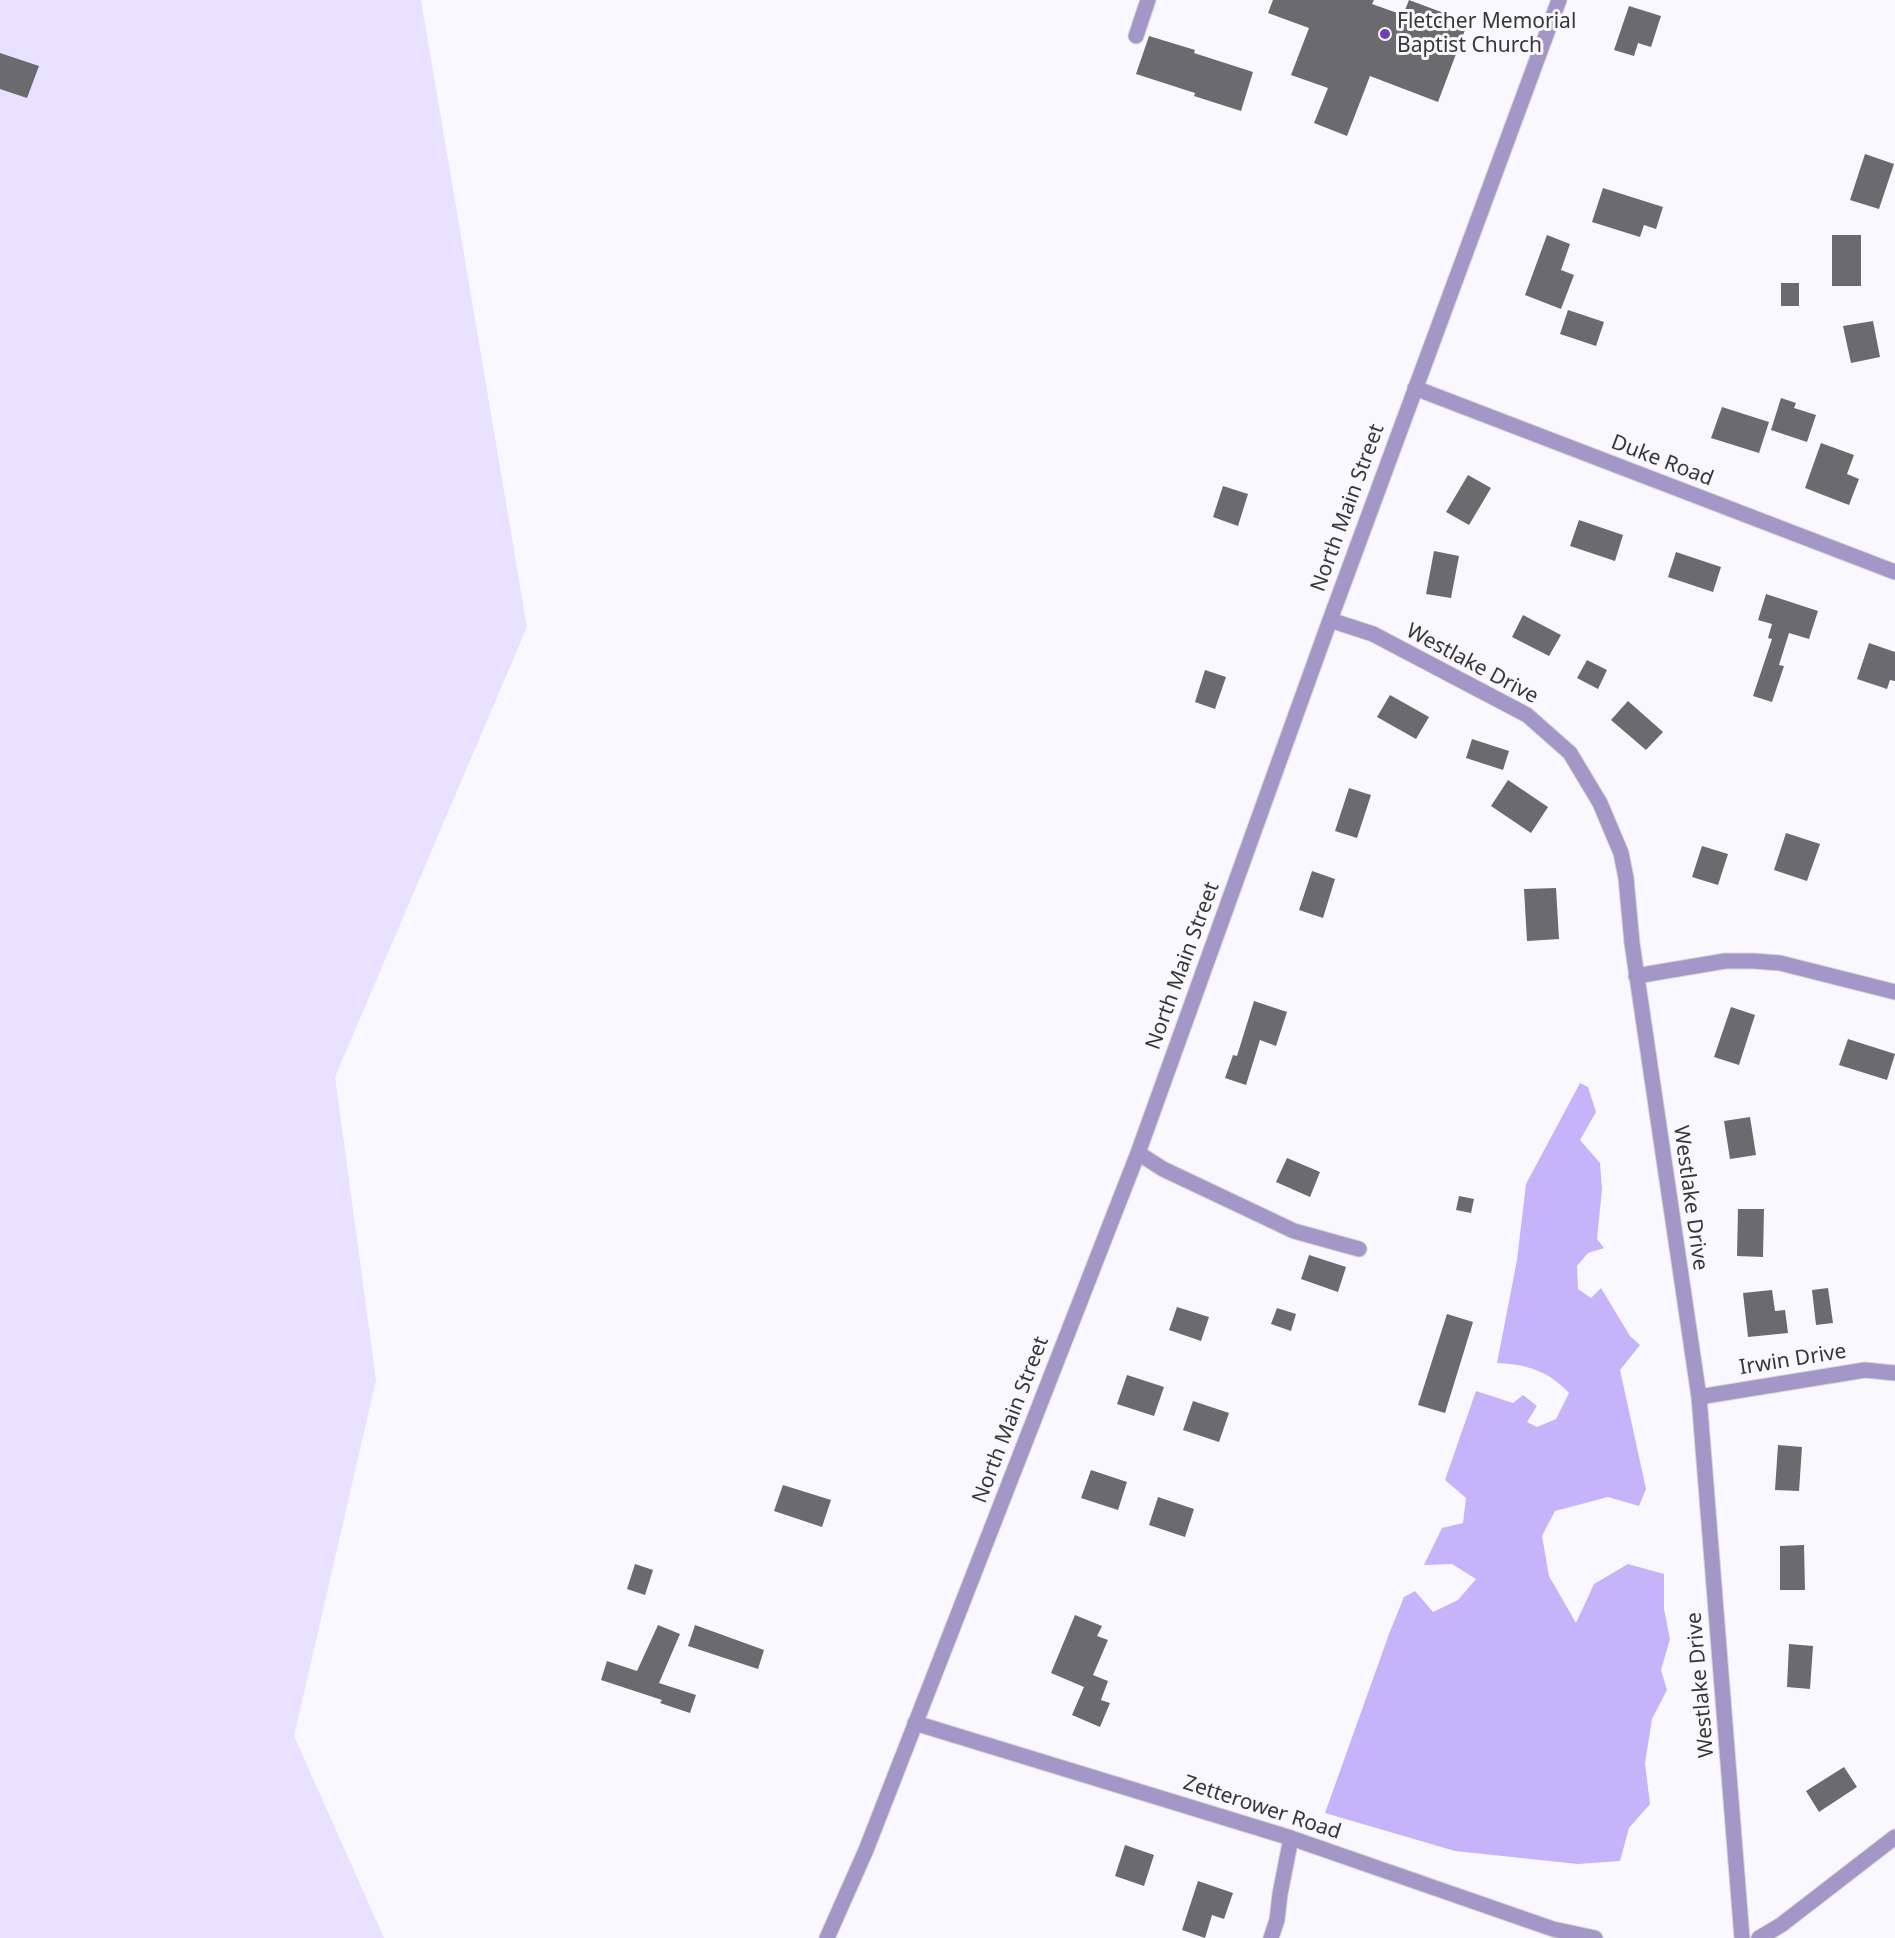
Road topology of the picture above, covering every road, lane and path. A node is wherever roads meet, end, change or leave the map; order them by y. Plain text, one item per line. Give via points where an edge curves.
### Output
1 (1148, 0) edge
2 (1558, 0) edge
3 (1136, 36) dead end
4 (1415, 388) junction
5 (1895, 572) edge
6 (1330, 620) junction
7 (1636, 976) junction
8 (1895, 992) edge
9 (1138, 1153) junction
10 (1359, 1249) dead end
11 (1895, 1373) edge
12 (1699, 1397) junction
13 (915, 1723) junction
14 (1895, 1837) edge
15 (1290, 1838) junction
16 (827, 1938) edge
17 (1271, 1938) edge
18 (1595, 1938) edge
19 (1742, 1938) edge
20 (1759, 1938) edge

1 - 3 street
2 - 4 street, North Main Street
4 - 5 street, Duke Road
4 - 6 street, North Main Street
6 - 7 street, Westlake Drive via 1373,634 1527,715 1570,753 1600,803 1621,853
6 - 9 street, North Main Street
7 - 8 street via 1725,961 1753,961 1780,963
7 - 12 street, Westlake Drive
9 - 10 street via 1163,1169 1294,1230
9 - 13 street, North Main Street
11 - 12 street, Irwin Drive via 1865,1370
12 - 19 street, Westlake Drive
13 - 15 street, Zetterower Road
13 - 16 street, North Main Street
14 - 20 street
15 - 17 street
15 - 18 street, Zetterower Road via 1552,1929

